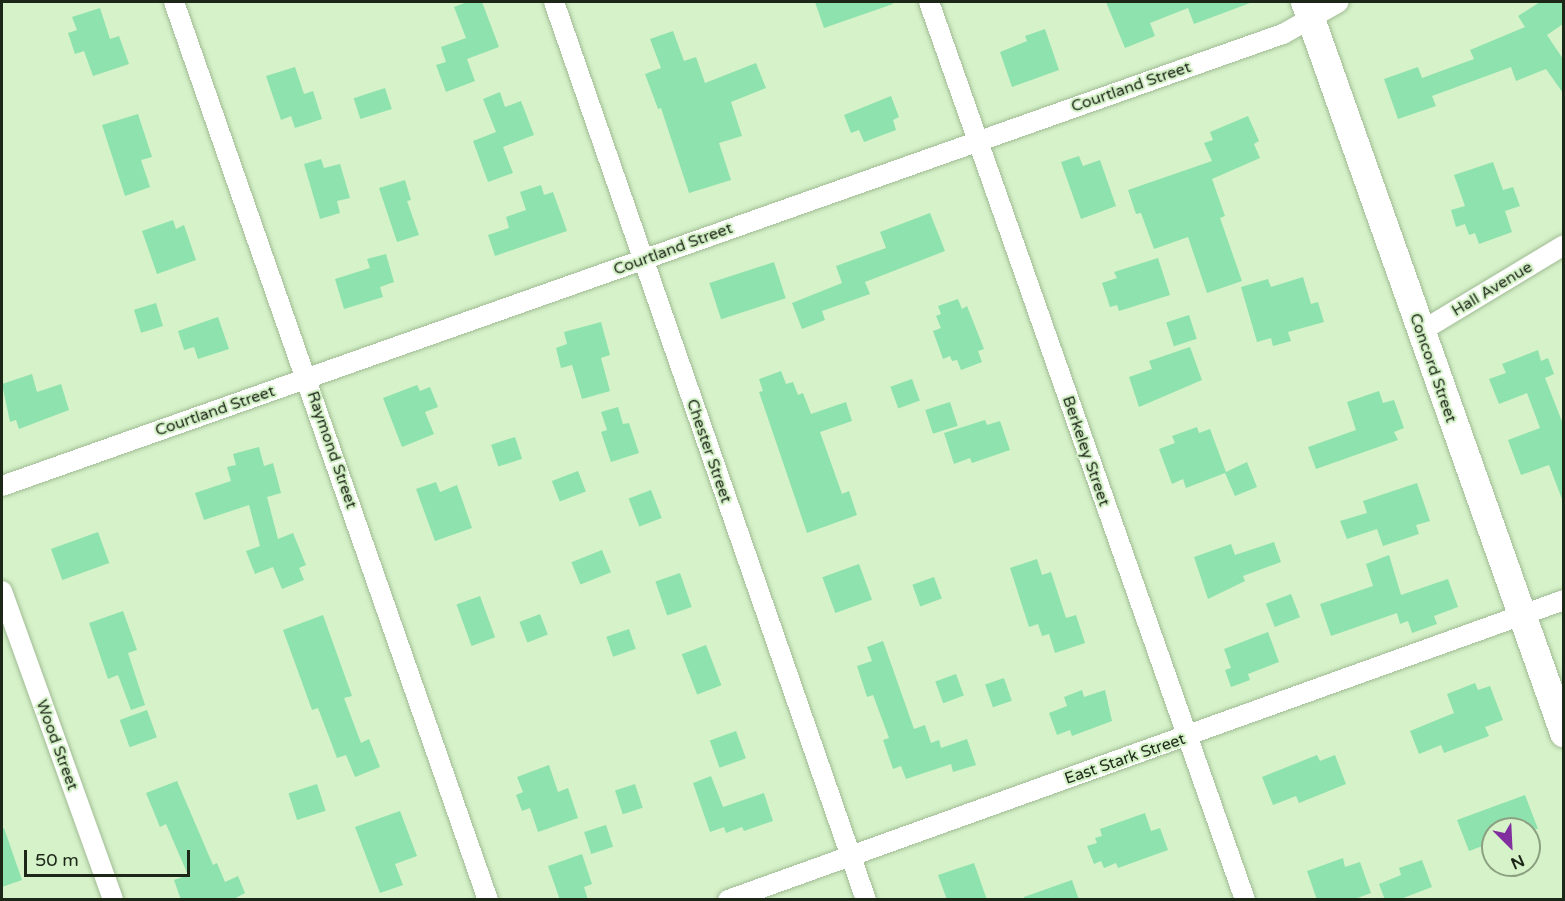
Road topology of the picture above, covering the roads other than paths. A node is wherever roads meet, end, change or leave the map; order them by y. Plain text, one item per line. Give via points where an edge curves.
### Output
1 (174, 2) edge
2 (554, 2) edge
3 (929, 2) edge
4 (1339, 2) edge
5 (1308, 10) edge
6 (978, 140) junction
7 (1563, 245) edge
8 (643, 260) junction
9 (1420, 332) junction
10 (307, 379) junction
11 (2, 486) edge
12 (2, 591) edge
13 (1563, 600) edge
14 (1522, 617) junction
15 (1563, 733) edge
16 (1187, 738) junction
17 (851, 856) junction
18 (113, 900) edge
19 (488, 900) edge
20 (728, 900) edge
21 (866, 900) edge
22 (1245, 900) edge

1 - 10 street, Raymond Street
2 - 8 street, Chester Street
3 - 6 street, Berkeley Street
4 - 5 street, Courtland Street
5 - 6 street, Courtland Street via 1283,34
5 - 9 main road, Concord Street
6 - 8 street, Courtland Street
6 - 16 street, Berkeley Street
7 - 9 street, Hall Avenue
8 - 10 street, Courtland Street
8 - 17 street, Chester Street
9 - 14 main road, Concord Street
10 - 11 street, Courtland Street
10 - 19 street, Raymond Street
12 - 18 street, Wood Street
13 - 14 street, East Stark Street
14 - 15 main road, Concord Street
14 - 16 street, East Stark Street
16 - 17 street, East Stark Street
16 - 22 street, Berkeley Street
17 - 20 street, East Stark Street
17 - 21 street, Chester Street

